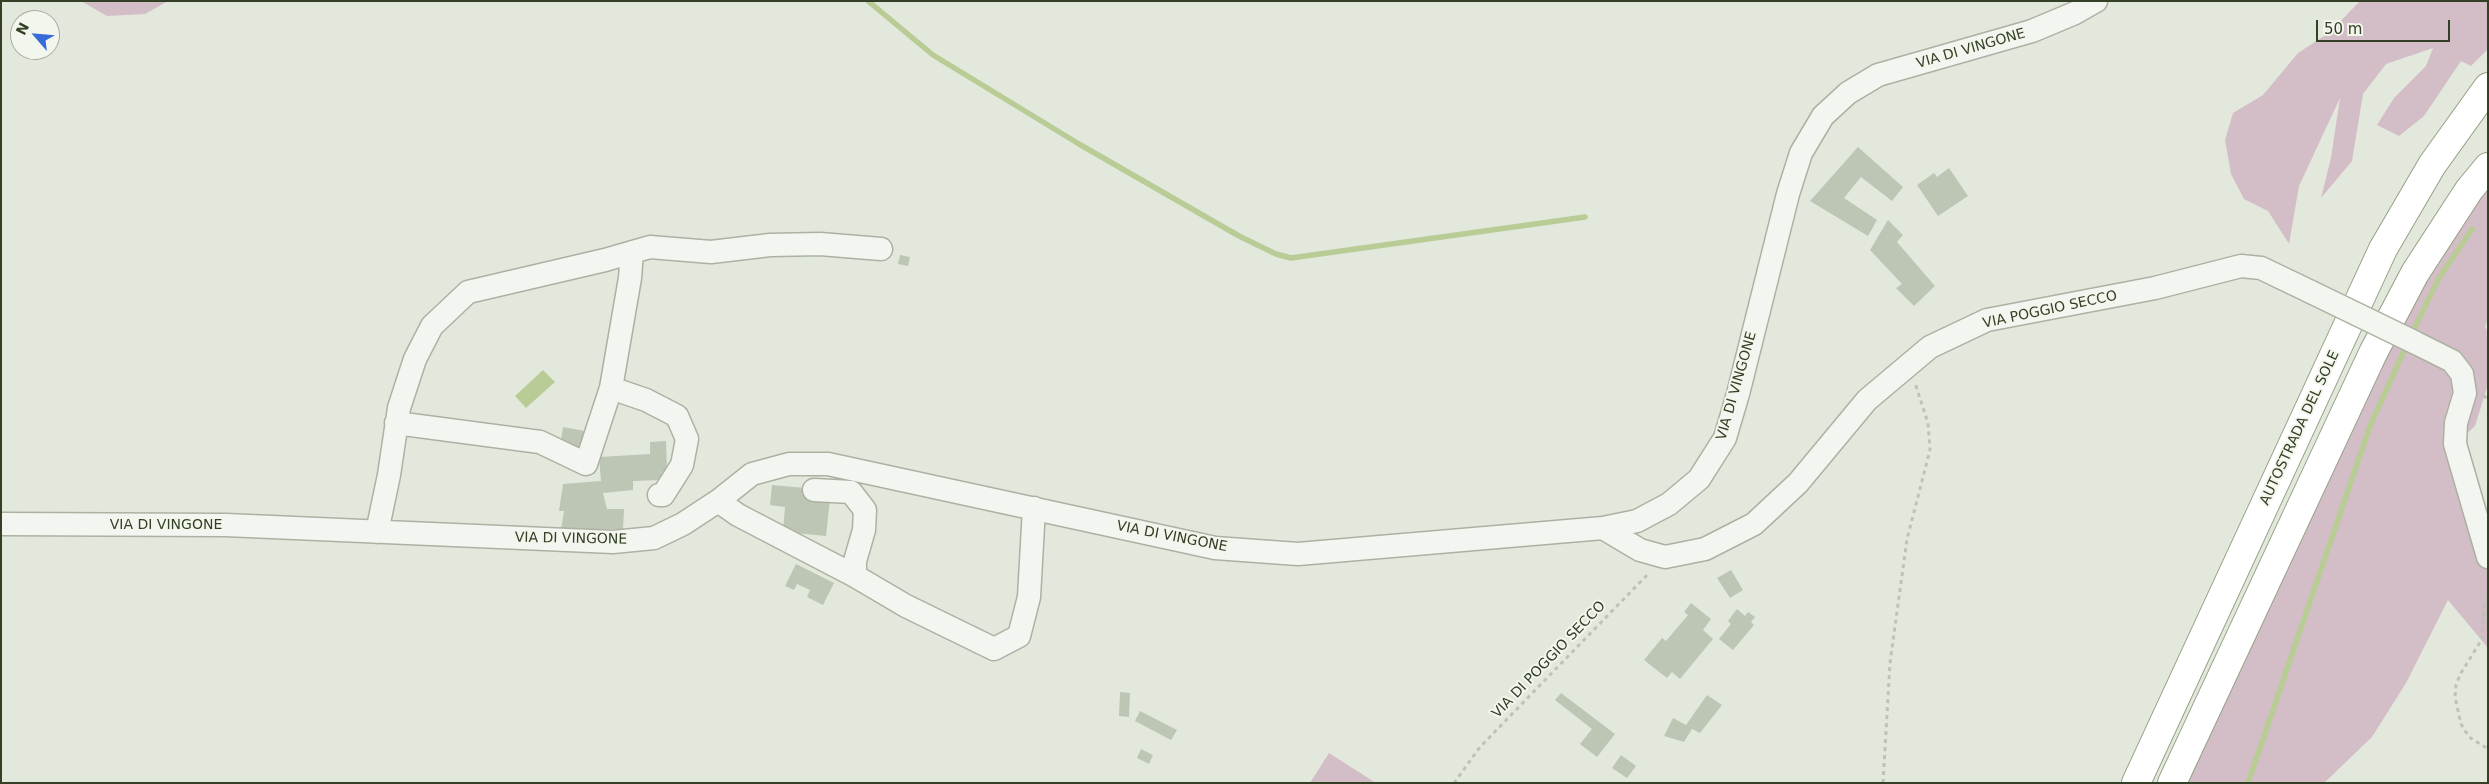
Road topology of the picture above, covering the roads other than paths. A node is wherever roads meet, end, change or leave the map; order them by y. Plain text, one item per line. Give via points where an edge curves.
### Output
1 (2096, 1) edge
2 (2488, 87) edge
3 (2488, 167) edge
4 (882, 249) dead end
5 (632, 252) junction
6 (611, 388) junction
7 (396, 423) junction
8 (814, 490) dead end
9 (659, 494) dead end
10 (718, 501) junction
11 (1034, 508) junction
12 (1, 524) edge
13 (1603, 528) junction
14 (377, 532) junction
15 (2488, 557) edge
16 (855, 576) junction
17 (2136, 783) edge
18 (2172, 783) edge

1 - 13 street, VIA DI VINGONE via 2032,31 1878,75 1848,93 1823,116 1801,153 1788,194 1724,438 1699,479 1669,504 1637,521
2 - 17 highway, AUTOSTRADA DEL SOLE via 2432,165 2383,249
3 - 18 highway via 2414,273 2373,353
4 - 5 street via 820,244 770,245 712,252 650,247
5 - 6 street
5 - 7 street via 468,292 432,326 415,359
6 - 7 street via 586,464 540,442
6 - 9 street via 646,400 677,416 687,439 682,465 663,495
7 - 14 street
8 - 16 street via 851,492 865,510
10 - 11 street, VIA DI VINGONE via 752,474 789,464 828,464
10 - 14 street, VIA DI VINGONE via 654,538 613,542
10 - 16 street via 738,515
11 - 13 street, VIA DI VINGONE via 1215,548 1298,554
11 - 16 street via 1029,597 1019,636 994,649 906,606
12 - 14 street, VIA DI VINGONE via 226,525
13 - 15 street, VIA POGGIO SECCO, bridge via 1640,550 1665,557 1705,549 1754,524 1798,483 1867,400 1930,347 1987,320 2155,288 2241,266 2261,268 2452,361 2462,374 2465,392 2456,423 2455,444

